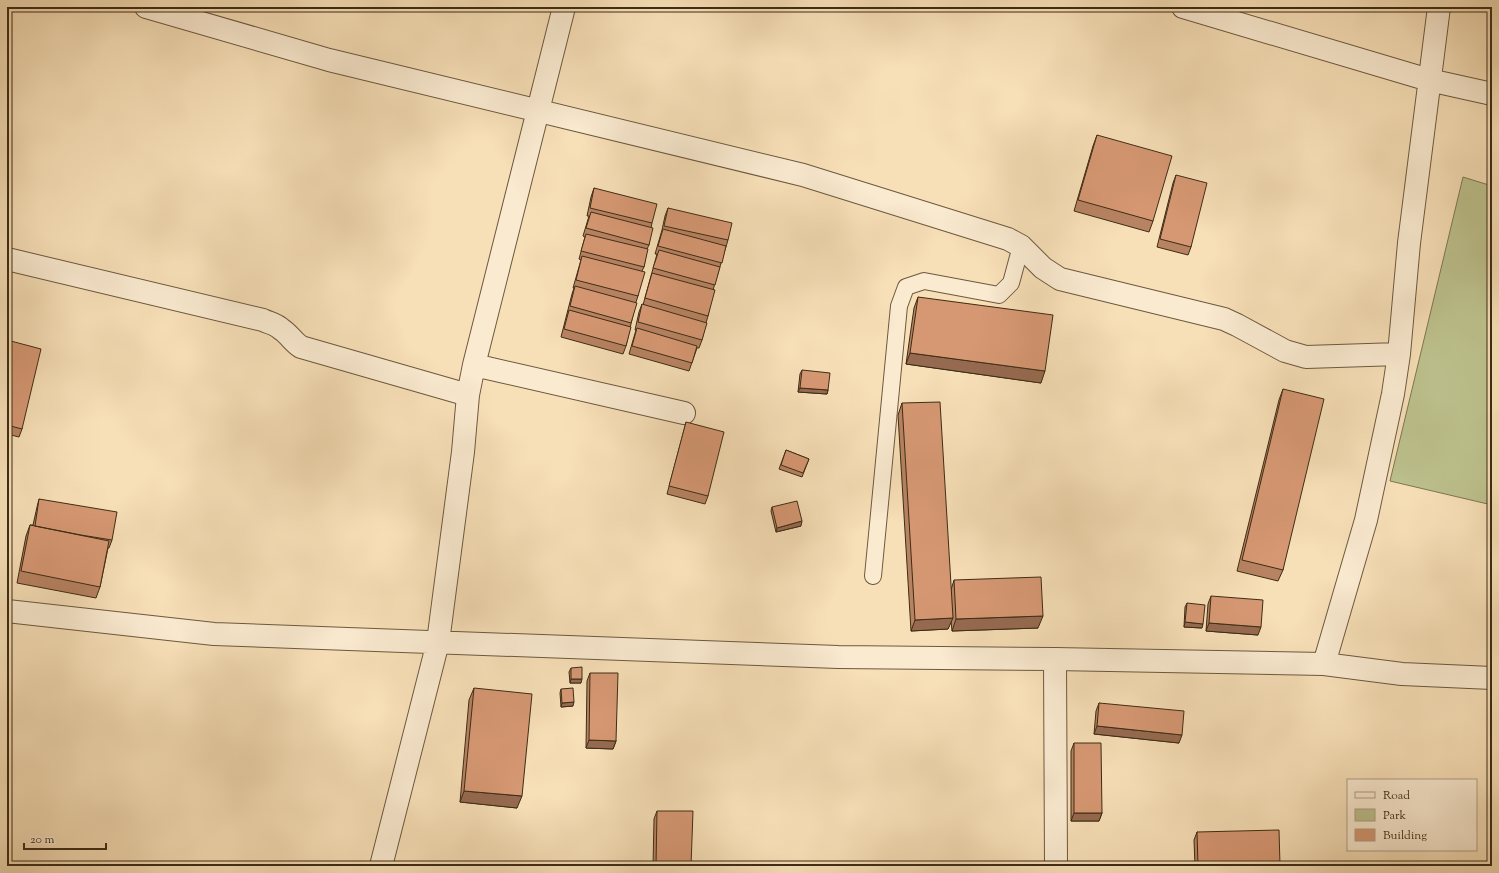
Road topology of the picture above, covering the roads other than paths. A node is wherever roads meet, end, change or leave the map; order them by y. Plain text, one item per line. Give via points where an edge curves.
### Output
1 (146, 7) edge
2 (564, 7) edge
3 (1183, 7) edge
4 (1439, 7) edge
5 (1429, 80) junction
6 (1492, 94) edge
7 (538, 111) junction
8 (1021, 246) junction
9 (7, 259) edge
10 (1399, 354) junction
11 (474, 365) junction
12 (468, 395) junction
13 (684, 413) dead end
14 (873, 576) dead end
15 (7, 611) edge
16 (438, 642) junction
17 (1055, 659) junction
18 (1324, 664) junction
19 (1492, 678) edge
20 (381, 866) edge
21 (1056, 866) edge

1 - 7 street via 329,60
2 - 7 street
3 - 5 street
4 - 5 street
5 - 6 street
5 - 10 street via 1409,243
7 - 8 street via 803,175 1008,239
7 - 11 street
8 - 10 street via 1043,268 1060,279 1224,319 1285,351 1306,357
8 - 14 lane via 1011,283 999,295 924,281 906,287 899,306
9 - 12 street via 263,320 275,324 301,347
10 - 18 street via 1366,520
11 - 12 street
11 - 13 street
12 - 16 street
15 - 16 street via 214,634
16 - 17 street via 838,657
16 - 20 street
17 - 18 street
17 - 21 street
18 - 19 street via 1402,674

